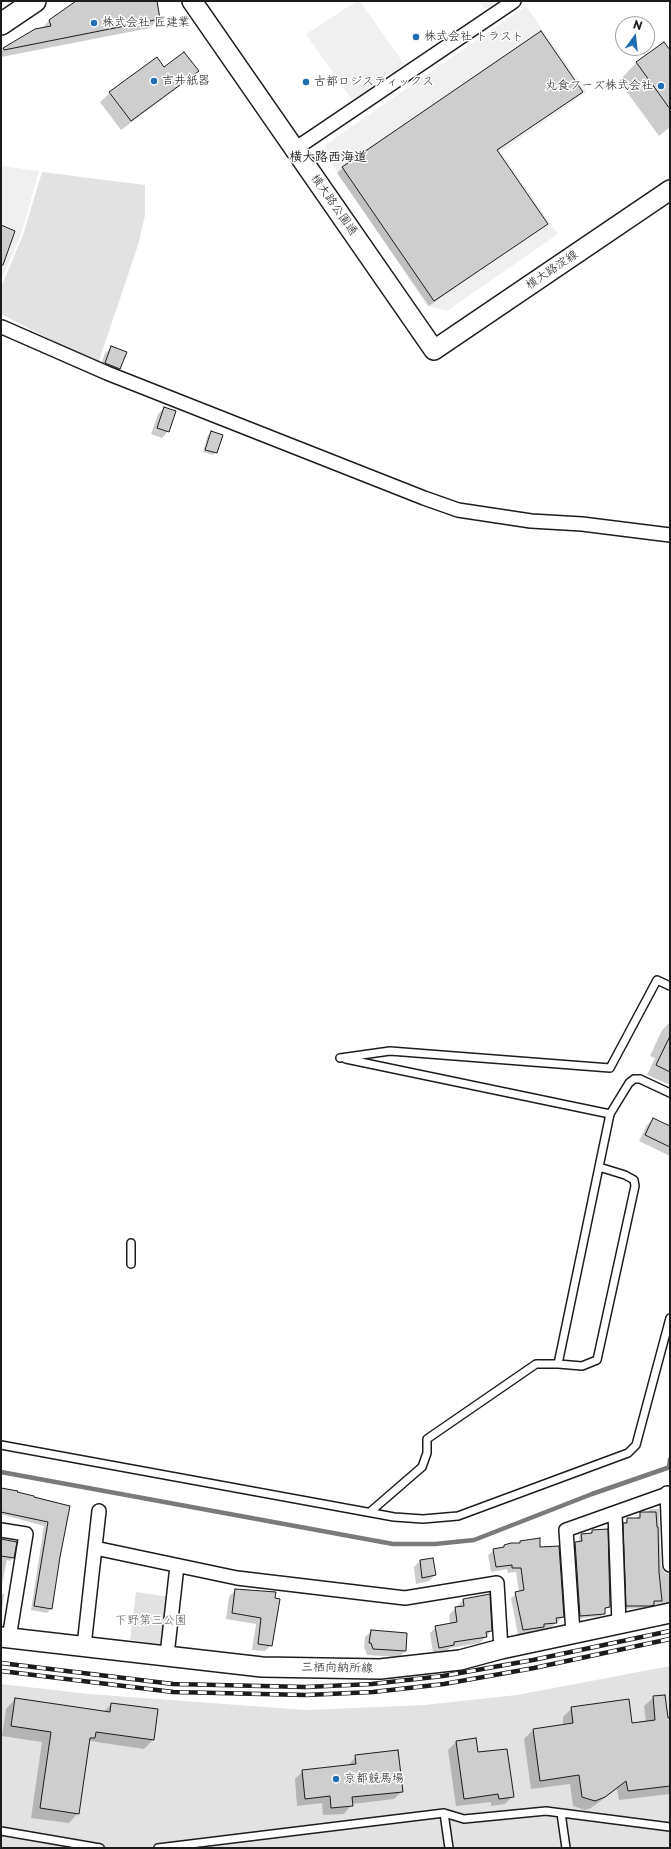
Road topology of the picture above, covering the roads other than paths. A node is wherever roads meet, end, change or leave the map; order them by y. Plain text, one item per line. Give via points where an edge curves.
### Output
1 (36, 1) edge
2 (192, 1) edge
3 (514, 1) edge
4 (1, 24) edge
5 (295, 149) junction
6 (670, 190) edge
7 (2, 326) edge
8 (434, 350) joint
9 (670, 535) edge
10 (670, 986) edge
11 (670, 1092) edge
12 (610, 1114) junction
13 (599, 1168) junction
14 (131, 1243) dead end
15 (131, 1264) dead end
16 (670, 1318) edge
17 (558, 1364) junction
18 (1, 1446) edge
19 (668, 1493) edge
20 (99, 1511) dead end
21 (370, 1512) junction
22 (615, 1513) junction
23 (1, 1530) edge
24 (95, 1548) junction
25 (670, 1565) edge
26 (177, 1566) junction
27 (670, 1613) edge
28 (620, 1624) junction
29 (573, 1633) junction
30 (5, 1638) edge
31 (84, 1646) junction
32 (501, 1649) junction
33 (167, 1655) junction
34 (444, 1813) junction
35 (561, 1813) junction
36 (670, 1828) edge
37 (1, 1832) edge
38 (100, 1848) edge
39 (158, 1848) edge
40 (448, 1848) edge
41 (566, 1848) edge

1 - 4 main road
2 - 5 street, 横大路公園通
3 - 5 street
5 - 8 street, 横大路公園通
6 - 8 street, 横大路淀線
7 - 9 street via 107,373 458,510
10 - 12 lane via 657,980 610,1068 390,1051 340,1058
11 - 12 lane via 640,1079 634,1079
12 - 13 lane
13 - 17 lane
13 - 17 lane via 625,1174 634,1180 635,1186 597,1360 582,1366
14 - 15 lane
16 - 21 lane via 636,1445 628,1453 458,1516 423,1519
17 - 21 lane via 536,1364 427,1438 427,1453 422,1467
18 - 21 lane
19 - 22 street
19 - 25 street
20 - 24 street
22 - 28 street
22 - 29 street via 566,1530
23 - 30 street via 26,1534
24 - 26 street
24 - 31 street
26 - 32 street via 237,1578 405,1598 497,1583
26 - 33 street
27 - 28 street, 三栖向納所線
28 - 29 street, 三栖向納所線
29 - 32 street, 三栖向納所線
30 - 31 street, 三栖向納所線
31 - 33 street, 三栖向納所線
32 - 33 street, 三栖向納所線 via 460,1660 380,1669 262,1667
34 - 35 lane via 464,1819 546,1811
34 - 39 lane
34 - 40 lane
35 - 36 lane
35 - 41 lane
37 - 38 lane

